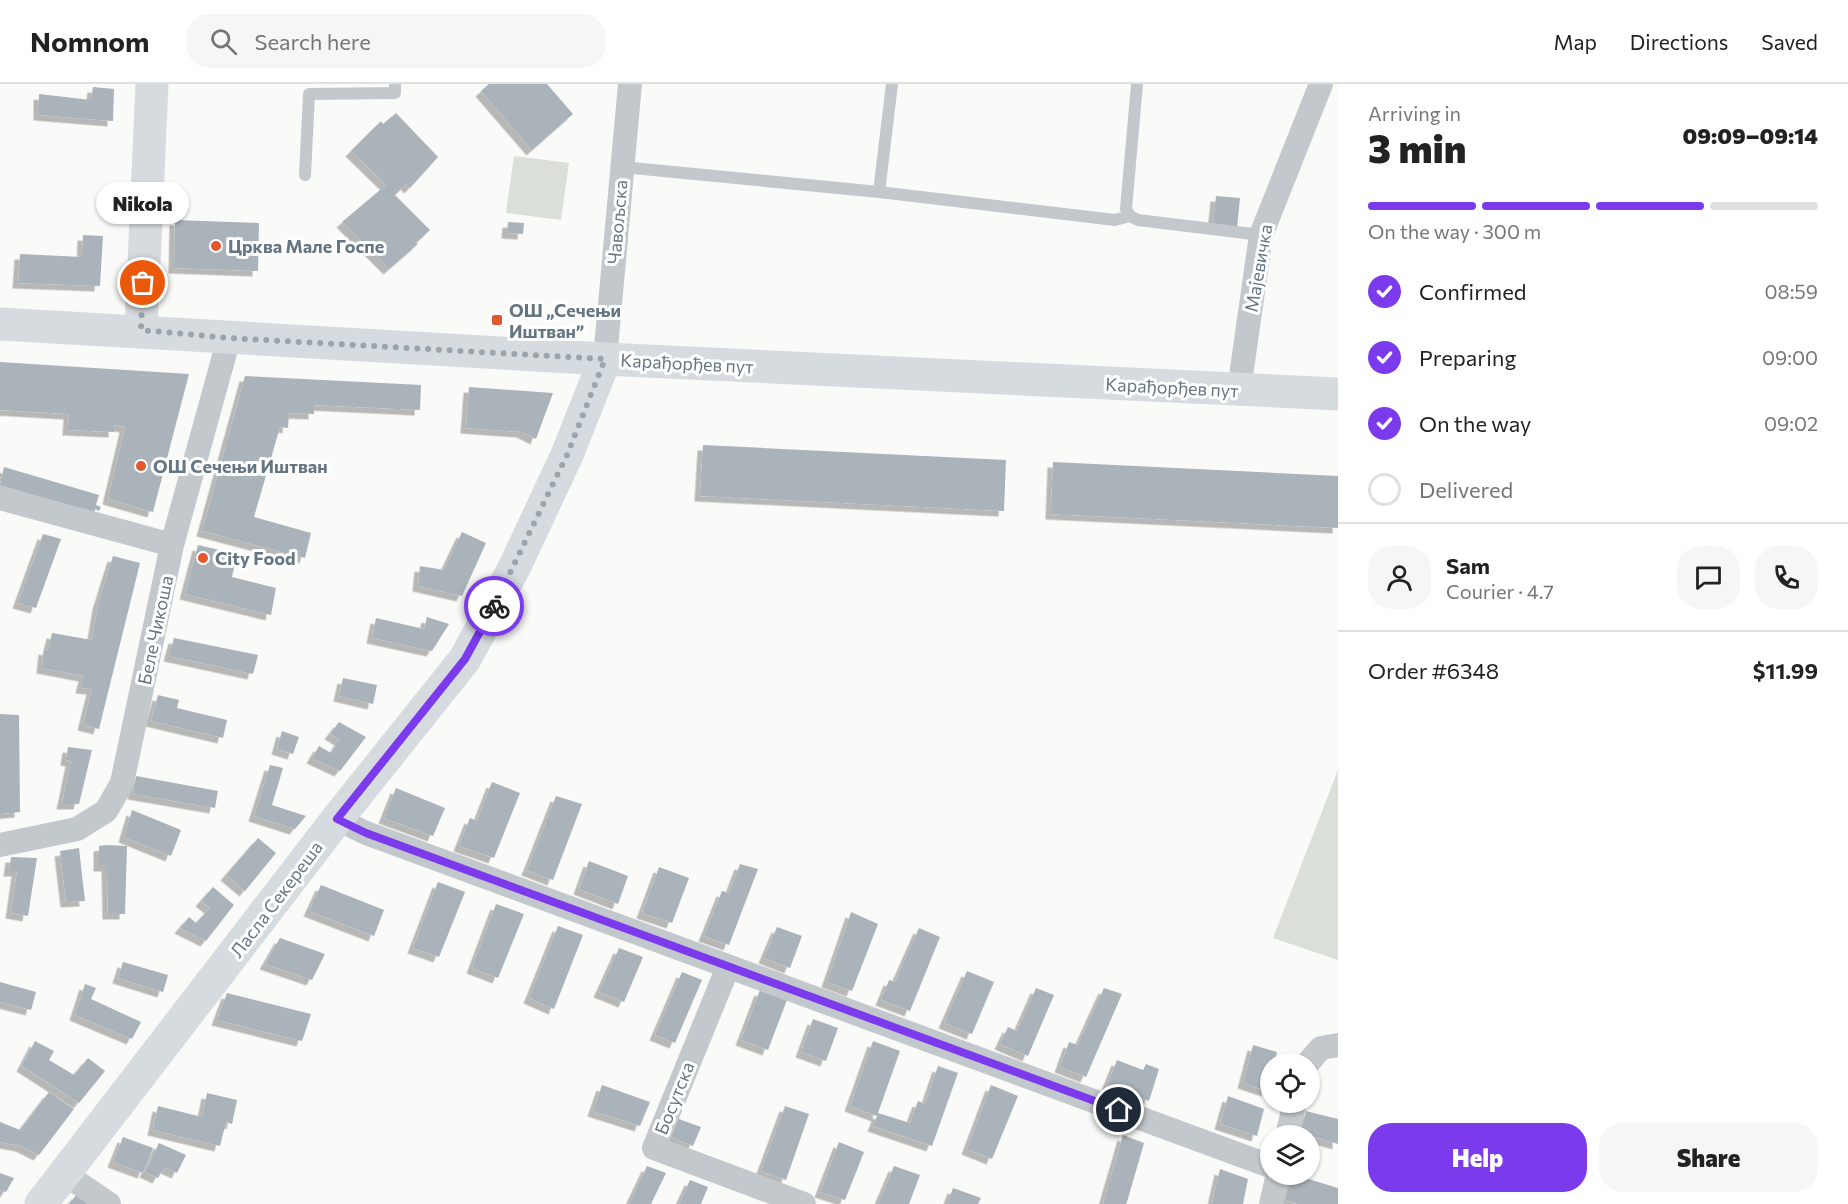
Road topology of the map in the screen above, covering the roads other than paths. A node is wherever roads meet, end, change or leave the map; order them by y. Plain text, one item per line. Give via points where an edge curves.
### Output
1 (152, 84) edge
2 (395, 84) edge
3 (630, 84) edge
4 (892, 84) edge
5 (1137, 84) edge
6 (1322, 84) edge
7 (622, 167) junction
8 (305, 175) dead end
9 (879, 192) junction
10 (1130, 216) junction
11 (1261, 235) junction
12 (0, 324) edge
13 (141, 330) junction
14 (229, 338) junction
15 (605, 359) junction
16 (1239, 390) junction
17 (1338, 394) edge
18 (0, 498) edge
19 (172, 545) junction
20 (337, 819) junction
21 (0, 844) edge
22 (728, 967) junction
23 (1260, 1162) edge
24 (65, 1174) junction
25 (1275, 1185) edge
26 (41, 1204) edge
27 (109, 1204) edge
28 (804, 1204) edge
29 (1271, 1204) edge

1 - 13 main road
2 - 8 lane via 395,93 309,94
3 - 7 street, Чавољска
4 - 9 lane
5 - 10 lane via 1126,209
6 - 11 street, Мајевичка
7 - 9 lane
7 - 15 street, Чавољска
9 - 10 lane via 1115,220
10 - 11 lane
11 - 16 street, Мајевичка
12 - 13 main road, Карађорђев пут
13 - 14 main road, Карађорђев пут
14 - 15 main road, Карађорђев пут
14 - 19 street, Беле Чикоша
15 - 16 main road, Карађорђев пут
15 - 20 main road, Ласла Секереша via 567,455 514,568 465,659
16 - 17 main road, Карађорђев пут
18 - 19 street
19 - 21 street, Беле Чикоша via 122,783 106,811 77,829
20 - 22 street
20 - 24 main road, Ласла Секереша
22 - 23 street
22 - 28 street, Босутска via 654,1148
24 - 26 main road, Ласла Секереша
24 - 27 street
25 - 29 street

